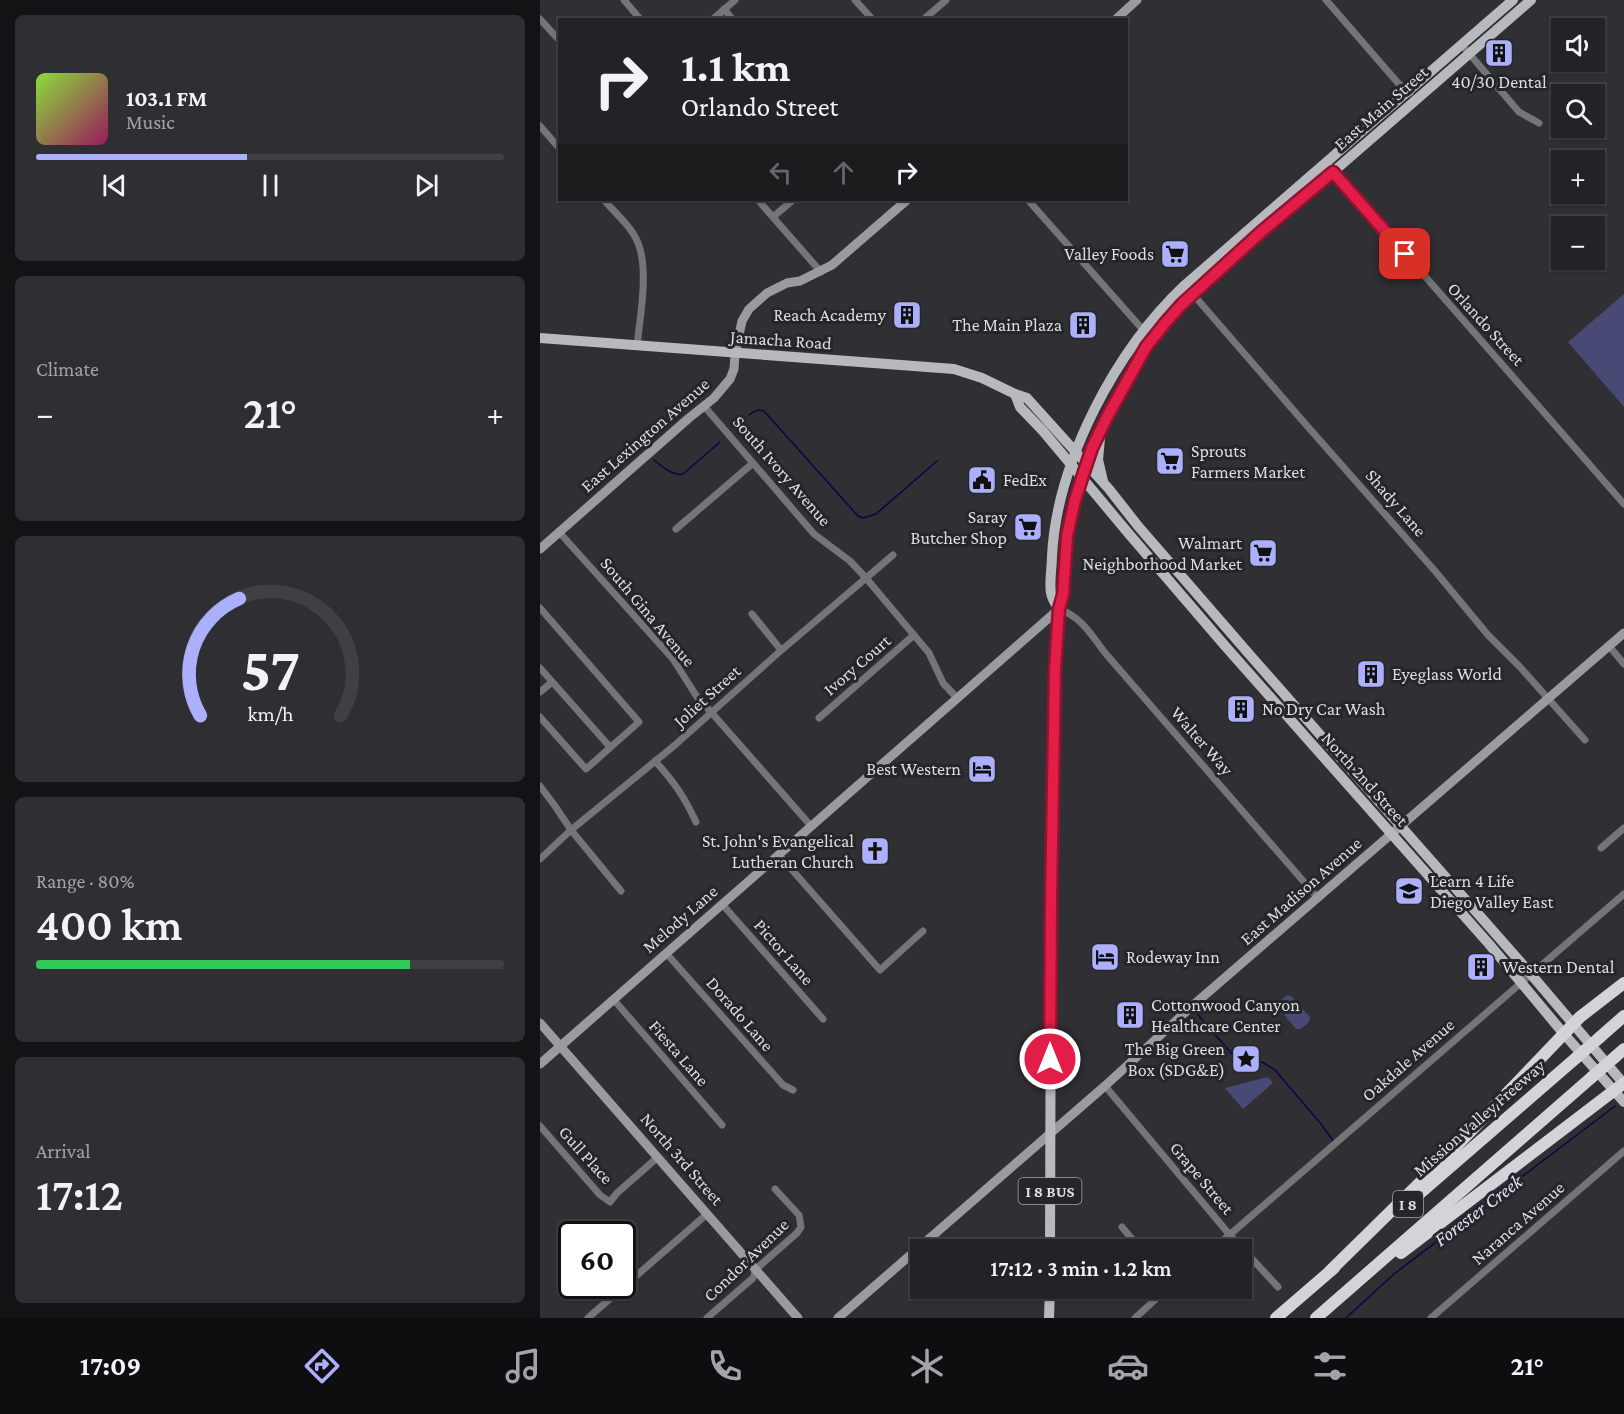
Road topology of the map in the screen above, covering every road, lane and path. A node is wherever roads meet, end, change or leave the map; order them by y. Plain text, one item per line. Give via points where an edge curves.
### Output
1 (624, 0) edge
2 (735, 0) edge
3 (855, 0) edge
4 (946, 0) edge
5 (1137, 0) edge
6 (1326, 0) edge
7 (1513, 0) edge
8 (1531, 0) edge
9 (724, 9) junction
10 (639, 18) edge
11 (714, 18) edge
12 (731, 18) edge
13 (871, 18) edge
14 (925, 18) edge
15 (1116, 18) edge
16 (540, 19) edge
17 (558, 39) edge
18 (1461, 44) junction
19 (1469, 54) junction
20 (1412, 95) junction
21 (1539, 123) dead end
22 (540, 126) edge
23 (558, 147) edge
24 (1330, 167) junction
25 (605, 201) edge
26 (759, 201) edge
27 (792, 201) edge
28 (906, 201) edge
29 (1029, 201) edge
30 (773, 217) junction
31 (1241, 243) junction
32 (821, 272) junction
33 (1185, 285) junction
34 (1193, 294) junction
35 (1148, 335) junction
36 (540, 338) edge
37 (637, 346) junction
38 (735, 354) junction
39 (1015, 394) junction
40 (704, 406) junction
41 (1102, 425) junction
42 (1085, 430) junction
43 (1059, 434) junction
44 (1075, 452) junction
45 (753, 463) junction
46 (1086, 464) junction
47 (1071, 465) junction
48 (1082, 478) junction
49 (1104, 484) junction
50 (1100, 498) junction
51 (1074, 504) junction
52 (1624, 504) edge
53 (676, 529) dead end
54 (559, 532) junction
55 (540, 549) edge
56 (893, 555) dead end
57 (866, 579) junction
58 (1184, 597) junction
59 (1209, 606) junction
60 (540, 608) edge
61 (1059, 609) junction
62 (752, 614) dead end
63 (1200, 615) junction
64 (1224, 624) junction
65 (1624, 633) edge
66 (914, 635) junction
67 (1608, 646) junction
68 (781, 650) junction
69 (1239, 661) junction
70 (1256, 662) junction
71 (1624, 664) edge
72 (540, 668) edge
73 (552, 682) junction
74 (540, 692) edge
75 (957, 698) junction
76 (1548, 698) junction
77 (711, 712) junction
78 (540, 717) edge
79 (819, 718) dead end
80 (1305, 736) junction
81 (1585, 740) dead end
82 (1329, 744) junction
83 (610, 747) junction
84 (655, 761) junction
85 (540, 786) edge
86 (696, 822) dead end
87 (811, 826) junction
88 (1401, 826) junction
89 (1624, 828) edge
90 (571, 830) junction
91 (1391, 834) junction
92 (1601, 848) dead end
93 (779, 855) junction
94 (540, 859) edge
95 (621, 891) dead end
96 (1624, 894) edge
97 (1318, 898) junction
98 (722, 904) junction
99 (923, 932) dead end
100 (666, 953) junction
101 (1531, 974) junction
102 (1521, 982) junction
103 (1624, 983) edge
104 (614, 1000) junction
105 (1624, 1016) edge
106 (823, 1019) dead end
107 (540, 1023) edge
108 (1574, 1023) junction
109 (1564, 1034) junction
110 (561, 1046) junction
111 (1620, 1053) edge
112 (540, 1064) edge
113 (1621, 1085) edge
114 (1105, 1086) junction
115 (793, 1090) dead end
116 (1624, 1102) edge
117 (722, 1125) dead end
118 (540, 1126) edge
119 (1050, 1133) junction
120 (1624, 1151) edge
121 (658, 1157) junction
122 (775, 1189) dead end
123 (707, 1214) junction
124 (1122, 1227) dead end
125 (1229, 1234) junction
126 (1050, 1239) edge
127 (1132, 1239) edge
128 (1224, 1239) edge
129 (756, 1269) junction
130 (1330, 1271) junction
131 (1358, 1282) junction
132 (1278, 1287) dead end
133 (1050, 1299) edge
134 (1156, 1299) edge
135 (588, 1318) edge
136 (707, 1318) edge
137 (798, 1318) edge
138 (838, 1318) edge
139 (1049, 1318) edge
140 (1134, 1318) edge
141 (1276, 1318) edge
142 (1316, 1318) edge
143 (1431, 1318) edge

1 - 10 street
2 - 9 street
3 - 13 street
4 - 14 street
5 - 15 street
6 - 20 street
7 - 18 main road, East Main Street / I 8 BUS
8 - 19 main road, East Main Street / I 8 BUS
9 - 11 street
9 - 12 street
16 - 17 street
18 - 19 street
18 - 20 main road, East Main Street / I 8 BUS
19 - 20 main road, East Main Street / I 8 BUS
19 - 21 street via 1519,112
20 - 24 main road, East Main Street / I 8 BUS
22 - 23 street
24 - 31 main road, East Main Street / I 8 BUS
24 - 52 street, Orlando Street
25 - 37 street via 629,228 640,249 644,269
26 - 30 street
27 - 30 street
28 - 32 street, East Lexington Avenue
29 - 35 street
30 - 32 street
31 - 33 main road, East Main Street / I 8 BUS
31 - 34 main road, East Main Street / I 8 BUS
32 - 38 street, East Lexington Avenue via 767,293 749,309 742,321
33 - 34 street, Shady Lane
33 - 35 main road, East Main Street / I 8 BUS via 1173,296
34 - 35 main road, East Main Street / I 8 BUS
34 - 76 street, Shady Lane via 1488,635
35 - 41 main road, East Main Street / I 8 BUS
35 - 42 main road, East Main Street / I 8 BUS via 1113,376
36 - 37 main road, Jamacha Road
37 - 38 main road, Jamacha Road
38 - 39 main road, Jamacha Road via 954,369
38 - 40 street, East Lexington Avenue via 730,379
39 - 43 main road, Jamacha Road via 1028,398
39 - 47 main road via 1020,407
40 - 45 street, South Ivory Avenue
40 - 54 street, East Lexington Avenue
41 - 46 main road, East Main Street / I 8 BUS
41 - 49 main road via 1098,460
42 - 43 main road
42 - 44 main road, East Main Street / I 8 BUS
43 - 44 main road, Jamacha Road
44 - 46 main road, Jamacha Road
44 - 47 main road, East Main Street / I 8 BUS
45 - 53 street
45 - 57 street, South Ivory Avenue via 814,534 850,561
46 - 48 main road, East Main Street / I 8 BUS
46 - 49 main road, North 2nd Street
47 - 48 main road
47 - 61 main road, East Main Street / I 8 BUS via 1053,535 1051,594
48 - 50 main road, North 2nd Street
48 - 51 main road, East Main Street / I 8 BUS
49 - 59 main road, North 2nd Street
50 - 51 main road via 1083,497
50 - 58 main road, North 2nd Street
51 - 61 main road, East Main Street / I 8 BUS
54 - 55 street, East Lexington Avenue
54 - 77 street, South Gina Avenue via 673,659 697,698
56 - 57 street, Joliet Street
57 - 66 street, South Ivory Avenue
57 - 68 street, Joliet Street
58 - 59 main road
58 - 63 main road, North 2nd Street
59 - 64 main road, North 2nd Street
60 - 83 street via 639,722
61 - 75 street, Melody Lane
61 - 97 street, Walter Way via 1072,614 1083,625
61 - 119 main road, East Main Street / I 8 BUS
62 - 68 street
63 - 64 main road
63 - 69 main road, North 2nd Street
64 - 70 main road, North 2nd Street
65 - 67 street, East Madison Avenue
66 - 75 street, South Ivory Avenue via 929,653 943,683
66 - 79 street, Ivory Court
67 - 71 street
67 - 76 street, East Madison Avenue
68 - 77 street, Joliet Street
69 - 70 main road via 1247,658
69 - 80 main road, North 2nd Street
70 - 82 main road, North 2nd Street
72 - 73 street
73 - 74 street
73 - 83 street
75 - 87 street, Melody Lane
76 - 81 street, Shady Lane
76 - 88 street, East Madison Avenue
77 - 84 street, Joliet Street
77 - 87 street, South Gina Avenue
78 - 83 street via 586,769
80 - 82 main road
80 - 91 main road, North 2nd Street
82 - 88 main road, North 2nd Street
84 - 86 street via 683,794
84 - 90 street, Joliet Street
85 - 90 street
87 - 93 street, Melody Lane
88 - 91 street, East Madison Avenue
88 - 101 main road, North 2nd Street
89 - 92 street
90 - 94 street, Joliet Street
90 - 95 street
91 - 97 street, East Madison Avenue
91 - 102 main road, North 2nd Street
93 - 98 street, Melody Lane
93 - 99 street via 880,970
96 - 101 street, Oakdale Avenue
97 - 114 street, East Madison Avenue
98 - 100 street, Melody Lane
98 - 106 street, Pictor Lane
100 - 104 street, Melody Lane
100 - 115 street, Dorado Lane via 783,1085
101 - 102 street, Oakdale Avenue
101 - 108 main road, North 2nd Street
102 - 109 main road, North 2nd Street
102 - 125 street, Oakdale Avenue
103 - 108 highway
104 - 110 street, Melody Lane
104 - 117 street, Fiesta Lane
105 - 130 highway, Mission Valley Freeway / I 8, bridge
107 - 110 street, North 3rd Street
108 - 109 highway
108 - 113 main road, North 2nd Street
109 - 113 main road, North 2nd Street
109 - 130 highway
110 - 112 street, Melody Lane
110 - 121 street, North 3rd Street
111 - 131 highway, I 8, bridge
113 - 116 main road, North 2nd Street
113 - 131 highway via 1381,1270
114 - 119 street, East Madison Avenue
114 - 125 street, Grape Street
118 - 121 street, Gull Place via 609,1203
119 - 126 main road, East Main Street / I 8 BUS
119 - 138 street, East Madison Avenue
120 - 143 street, Naranca Avenue
121 - 123 street, North 3rd Street
122 - 129 street, Condor Avenue via 800,1215 804,1226
123 - 129 street, North 3rd Street
123 - 135 street
124 - 127 street
125 - 128 street, Oakdale Avenue
125 - 132 street, Grape Street
129 - 136 street, Condor Avenue via 753,1278
129 - 137 street, North 3rd Street
130 - 141 highway, Mission Valley Freeway / I 8
131 - 142 highway, I 8
133 - 139 main road
134 - 140 street

